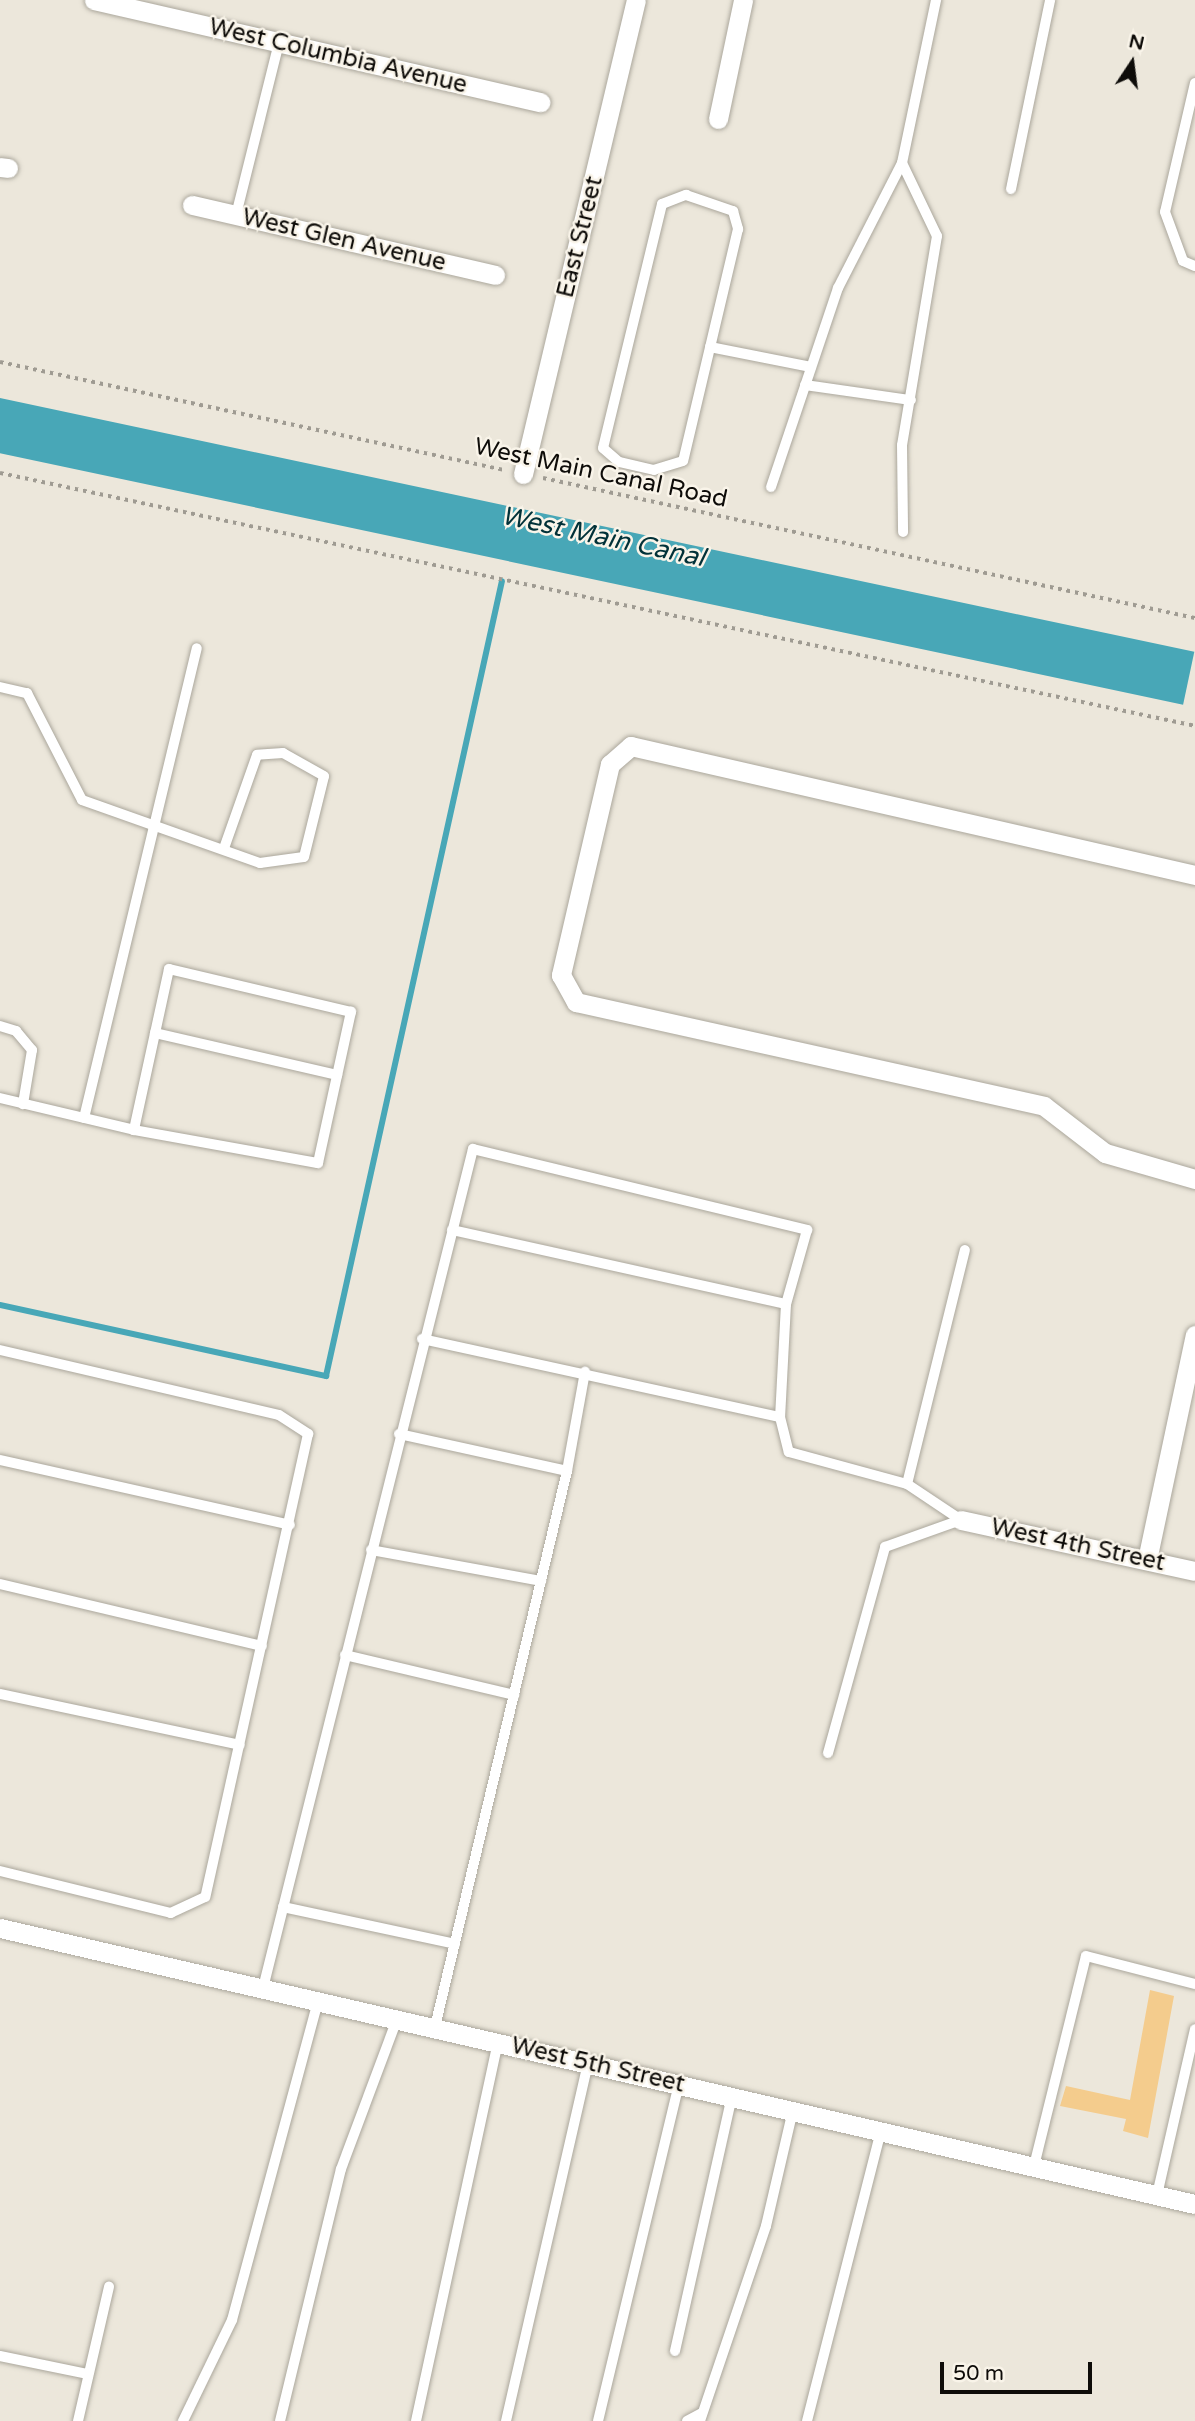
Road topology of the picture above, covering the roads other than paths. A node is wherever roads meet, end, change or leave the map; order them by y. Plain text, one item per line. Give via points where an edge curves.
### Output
1 (94, 0) edge
2 (636, 0) edge
3 (743, 0) edge
4 (936, 0) edge
5 (1049, 0) edge
6 (279, 42) junction
7 (1195, 83) edge
8 (540, 102) dead end
9 (718, 119) dead end
10 (902, 163) junction
11 (1011, 189) dead end
12 (192, 205) dead end
13 (236, 215) junction
14 (1195, 266) edge
15 (495, 275) dead end
16 (710, 347) junction
17 (811, 368) junction
18 (806, 385) junction
19 (911, 400) junction
20 (523, 474) road end
21 (771, 487) dead end
22 (903, 532) dead end
23 (197, 648) dead end
24 (0, 687) edge
25 (154, 825) junction
26 (224, 848) junction
27 (1195, 875) edge
28 (0, 1026) edge
29 (155, 1033) junction
30 (337, 1075) junction
31 (0, 1098) edge
32 (23, 1104) junction
33 (84, 1118) junction
34 (134, 1130) junction
35 (1195, 1179) edge
36 (452, 1230) junction
37 (965, 1250) dead end
38 (786, 1304) junction
39 (1195, 1335) edge
40 (422, 1339) junction
41 (0, 1350) edge
42 (585, 1372) junction
43 (780, 1417) junction
44 (399, 1434) junction
45 (0, 1460) edge
46 (567, 1471) junction
47 (907, 1484) junction
48 (961, 1520) junction
49 (290, 1525) junction
50 (371, 1550) junction
51 (1147, 1559) junction
52 (1195, 1571) edge
53 (541, 1581) junction
54 (0, 1584) edge
55 (262, 1646) junction
56 (345, 1655) junction
57 (0, 1694) edge
58 (514, 1695) junction
59 (240, 1745) junction
60 (828, 1753) dead end
61 (0, 1871) edge
62 (283, 1906) junction
63 (0, 1928) edge
64 (455, 1944) junction
65 (1195, 1984) edge
66 (263, 1988) junction
67 (318, 2001) junction
68 (397, 2019) junction
69 (435, 2027) junction
70 (1195, 2029) edge
71 (498, 2042) junction
72 (588, 2063) junction
73 (679, 2084) junction
74 (732, 2096) junction
75 (793, 2110) junction
76 (881, 2131) junction
77 (1034, 2166) junction
78 (1157, 2196) junction
79 (1195, 2204) edge
80 (109, 2287) dead end
81 (675, 2351) dead end
82 (0, 2356) edge
83 (89, 2374) junction
84 (701, 2417) edge
85 (78, 2421) edge
86 (183, 2421) edge
87 (281, 2421) edge
88 (416, 2421) edge
89 (506, 2421) edge
90 (598, 2421) edge
91 (687, 2421) edge
92 (807, 2421) edge

1 - 6 street, West Columbia Avenue
2 - 20 street, East Street
3 - 9 street
4 - 10 lane
5 - 11 lane
6 - 8 street, West Columbia Avenue
6 - 13 lane
7 - 14 lane via 1165,212 1183,261
10 - 17 lane via 838,288
10 - 19 lane via 937,236
12 - 13 street, West Glen Avenue
13 - 15 street, West Glen Avenue
16 - 16 lane via 738,229 733,211 686,195 662,204 603,448 619,462 654,470 683,461
16 - 17 lane
17 - 18 lane
18 - 19 lane
18 - 21 lane
19 - 22 lane via 902,444
23 - 25 lane
24 - 25 lane via 27,693 82,800
25 - 26 lane
25 - 33 lane
26 - 26 lane via 257,755 283,753 324,776 304,857 260,863
27 - 35 street via 631,746 610,764 561,975 576,1002 1044,1106 1105,1153
28 - 32 lane via 16,1031 32,1050
29 - 30 lane
29 - 30 lane via 169,969 351,1012
29 - 34 lane
30 - 34 lane via 318,1163
31 - 32 lane
32 - 33 lane
33 - 34 lane
36 - 38 lane
36 - 38 lane via 474,1149 807,1230
36 - 40 lane
37 - 47 lane
38 - 43 lane
39 - 51 street
40 - 42 lane
40 - 44 lane
41 - 49 lane via 279,1415 308,1433
42 - 43 lane
42 - 46 lane
43 - 47 lane via 789,1452
44 - 46 lane
44 - 50 lane
45 - 49 lane
46 - 53 lane
47 - 48 lane
48 - 51 street, West 4th Street
48 - 60 lane via 885,1547
49 - 55 lane
50 - 53 lane
50 - 56 lane
51 - 52 street, West 4th Street
53 - 58 lane
54 - 55 lane
55 - 59 lane
56 - 58 lane
56 - 62 lane
57 - 59 lane
58 - 64 lane
59 - 61 lane via 205,1897 171,1913
62 - 64 lane
62 - 66 lane
63 - 66 street, West 5th Street
64 - 69 lane
65 - 77 lane via 1086,1956
66 - 67 street, West 5th Street
67 - 68 street, West 5th Street
67 - 86 lane via 232,2320
68 - 69 street, West 5th Street
68 - 87 lane via 341,2169
69 - 71 street, West 5th Street
70 - 78 lane
71 - 72 street, West 5th Street
71 - 88 lane
72 - 73 street, West 5th Street
72 - 89 lane
73 - 74 street, West 5th Street
73 - 90 lane
74 - 75 street, West 5th Street
74 - 81 lane
75 - 76 street, West 5th Street
75 - 84 lane via 766,2226
76 - 77 street, West 5th Street
76 - 92 lane
77 - 78 street, West 5th Street
78 - 79 street, West 5th Street
80 - 83 lane
82 - 83 lane
83 - 85 lane
84 - 91 lane

